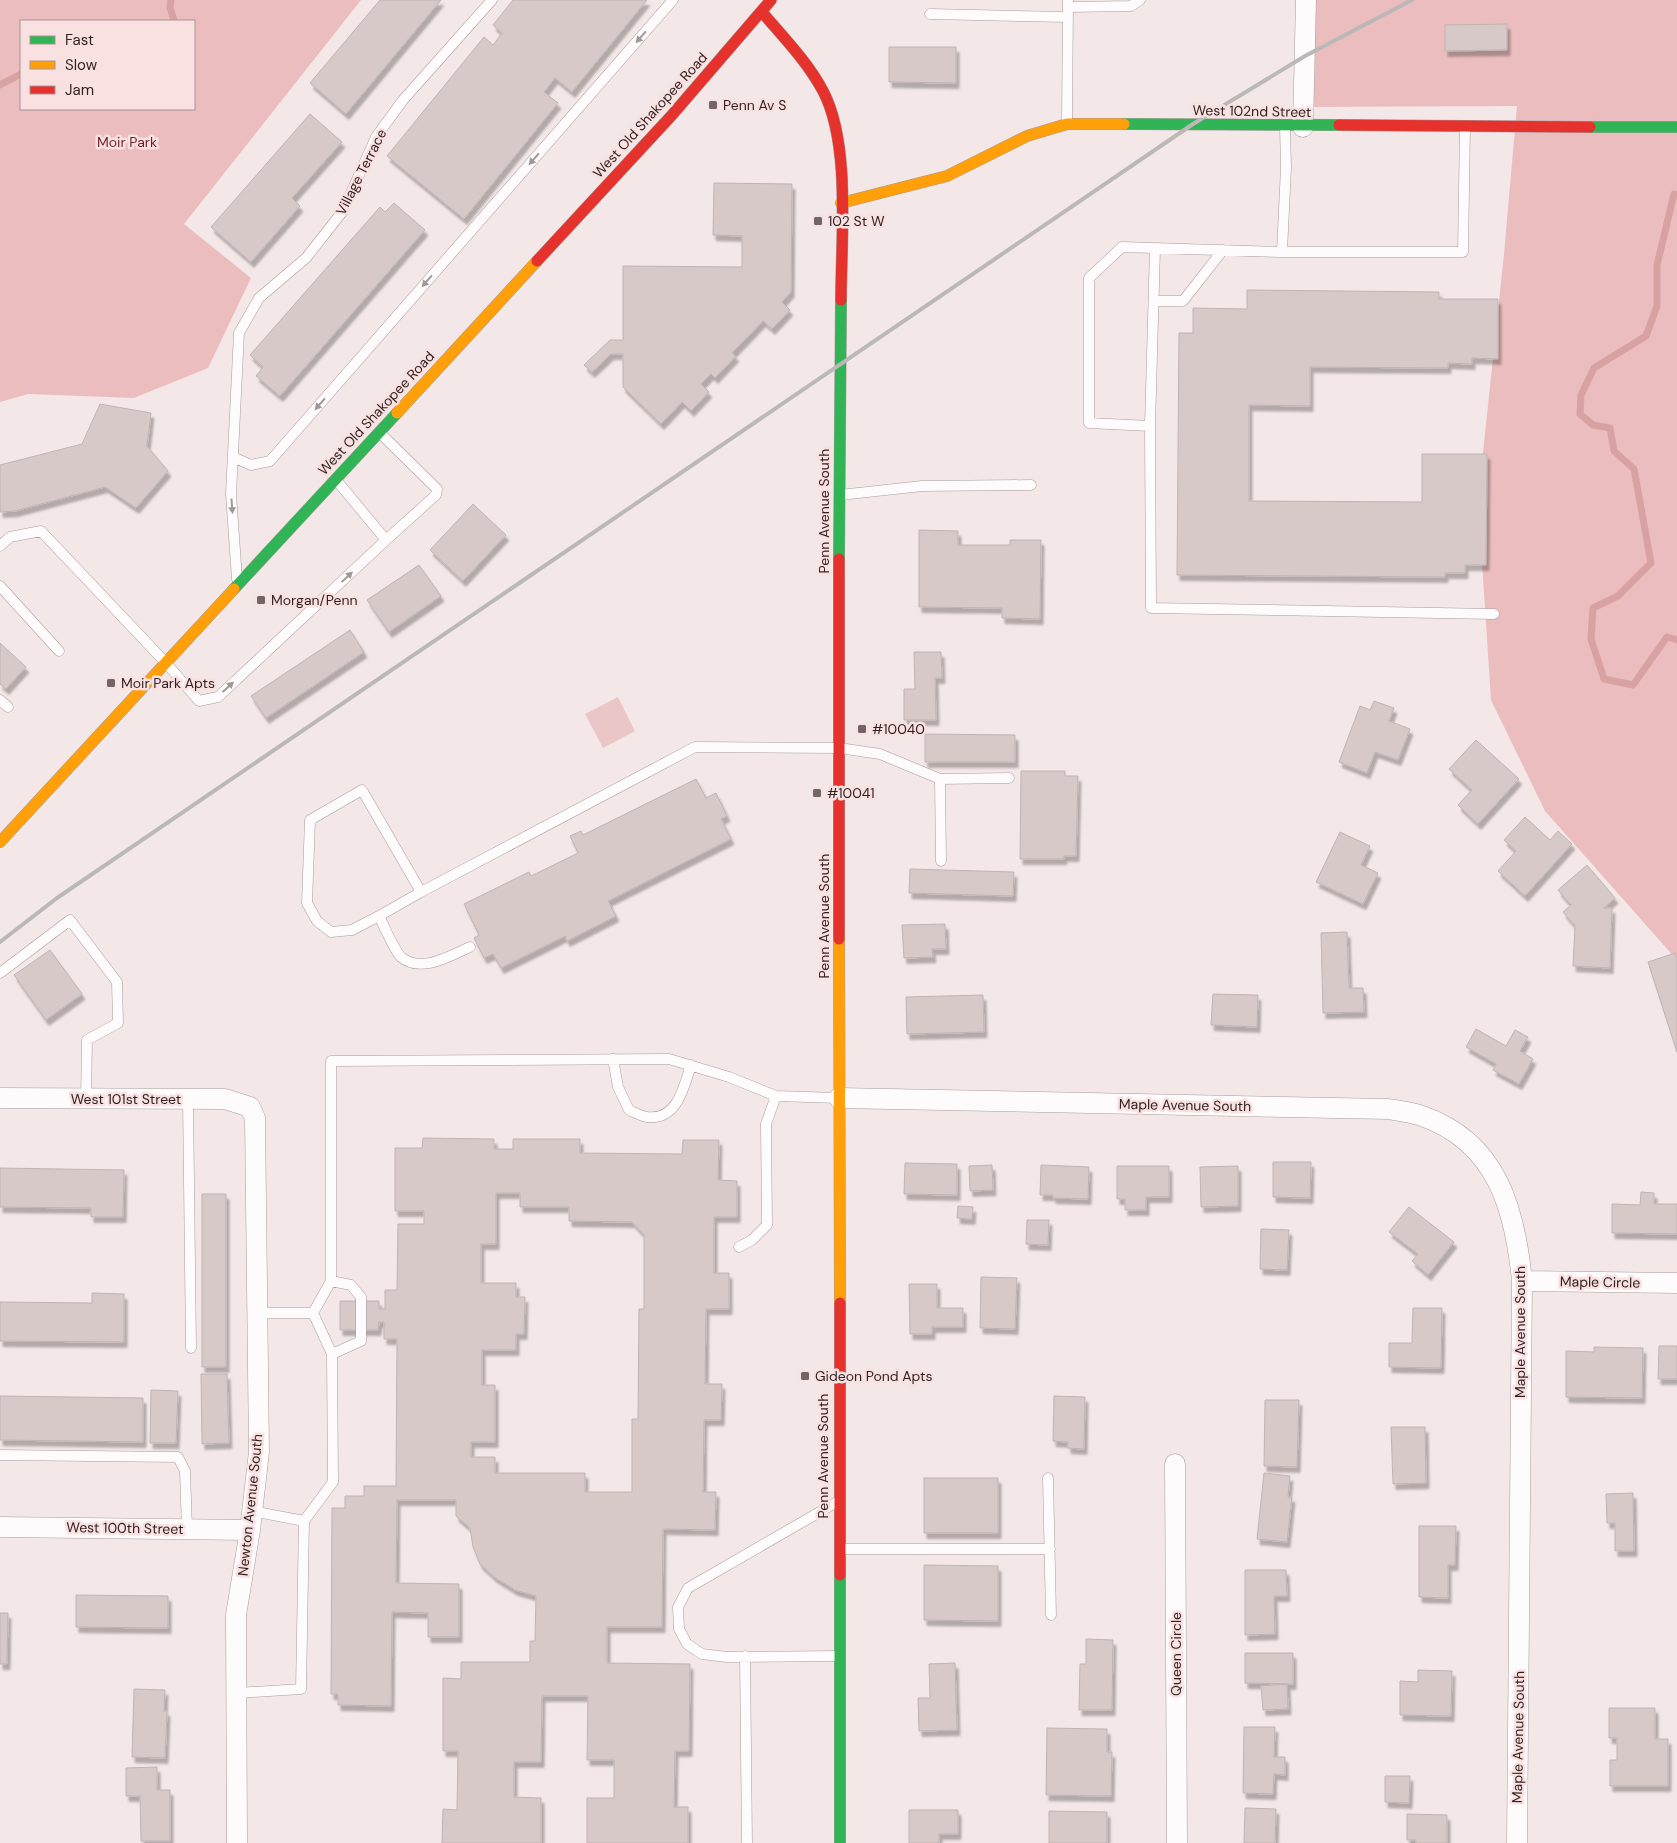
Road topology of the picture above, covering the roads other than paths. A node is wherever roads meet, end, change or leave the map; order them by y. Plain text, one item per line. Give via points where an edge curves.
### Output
1 (492, 0) edge
2 (673, 0) edge
3 (771, 0) edge
4 (1140, 0) edge
5 (1306, 0) edge
6 (1068, 8) edge
7 (759, 9) junction
8 (930, 14) dead end
9 (1067, 124) junction
10 (1465, 125) junction
11 (1294, 127) junction
12 (1677, 127) edge
13 (841, 203) junction
14 (1155, 248) junction
15 (1223, 250) junction
16 (1282, 252) junction
17 (1154, 301) junction
18 (1150, 426) junction
19 (379, 432) junction
20 (233, 457) junction
21 (336, 479) junction
22 (1031, 485) dead end
23 (839, 496) junction
24 (386, 540) junction
25 (0, 546) edge
26 (238, 585) junction
27 (0, 586) edge
28 (1494, 614) dead end
29 (59, 651) dead end
30 (166, 662) junction
31 (839, 748) junction
32 (1009, 778) dead end
33 (940, 779) junction
34 (0, 842) edge
35 (941, 861) dead end
36 (421, 892) junction
37 (379, 916) junction
38 (470, 946) dead end
39 (0, 972) edge
40 (613, 1059) junction
41 (691, 1065) junction
42 (776, 1096) junction
43 (0, 1098) edge
44 (839, 1098) junction
45 (86, 1099) junction
46 (188, 1099) junction
47 (250, 1107) joint
48 (739, 1247) dead end
49 (1522, 1280) junction
50 (331, 1281) junction
51 (1677, 1283) edge
52 (258, 1313) junction
53 (313, 1313) junction
54 (191, 1348) dead end
55 (332, 1354) junction
56 (0, 1455) edge
57 (1175, 1464) dead end
58 (1048, 1478) dead end
59 (838, 1501) junction
60 (251, 1520) junction
61 (304, 1521) junction
62 (0, 1527) edge
63 (187, 1529) junction
64 (838, 1549) junction
65 (1050, 1549) junction
66 (1051, 1615) dead end
67 (745, 1656) junction
68 (839, 1656) junction
69 (236, 1693) junction
70 (237, 1843) edge
71 (747, 1843) edge
72 (840, 1843) edge
73 (1177, 1843) edge
74 (1517, 1843) edge

1 - 20 lane, Village Terrace via 403,100 376,137 344,211 306,258 259,298 239,333
2 -> 20 lane via 270,461 251,464
3 - 7 main road, West Old Shakopee Road
4 - 6 lane via 1131,6
5 - 11 street
6 - 8 lane
6 - 9 lane
7 - 13 main road, Penn Avenue South via 811,73 828,102 839,146
7 - 19 main road, West Old Shakopee Road via 672,115
9 - 11 main road, West 102nd Street
9 - 13 main road, West 102nd Street via 1027,136 947,176
10 - 11 main road, West 102nd Street
10 - 12 main road, West 102nd Street
10 - 16 lane via 1463,252
11 - 16 lane via 1286,168
13 - 23 main road, Penn Avenue South
14 - 15 lane
14 - 17 lane
14 - 18 lane via 1122,247 1089,278 1089,423
15 - 16 lane
15 - 17 lane via 1183,301
17 - 18 lane
18 - 28 lane via 1151,608
19 - 21 main road, West Old Shakopee Road
19 - 24 lane via 437,489 436,495
20 -> 26 lane, Village Terrace via 231,494
21 - 24 lane
21 - 26 main road, West Old Shakopee Road
22 - 23 lane via 922,486
23 - 31 main road, Penn Avenue South
30 -> 24 lane via 199,701 218,697
25 - 30 lane via 10,537 41,531
26 - 30 main road, West Old Shakopee Road
27 - 29 lane
30 - 34 main road, West Old Shakopee Road
31 - 33 lane via 880,754
31 - 36 lane via 695,747
31 - 44 main road, Penn Avenue South
32 - 33 lane
33 - 35 lane
36 - 37 lane
36 - 37 lane via 362,790 310,820 307,903 317,921 332,932 352,930
37 - 38 lane via 401,957 418,964 437,961
39 - 45 lane via 70,920 117,982 118,1024 87,1040
40 - 41 lane via 669,1059
40 - 41 lane via 618,1087 629,1110 647,1117 665,1115 679,1100
40 - 50 lane via 331,1061
41 - 42 lane
42 - 44 lane
42 - 48 lane via 766,1124 767,1225 752,1240
43 - 45 street, West 101st Street
44 - 49 street, Maple Avenue South via 1388,1109 1421,1115 1449,1128 1476,1148 1494,1174 1508,1204 1518,1240
44 - 59 main road, Penn Avenue South
45 - 46 street, West 101st Street
46 - 47 street, West 101st Street via 225,1099
46 - 54 lane
47 - 52 street, Newton Avenue South via 256,1133
49 - 51 street, Maple Circle
49 - 74 street, Maple Avenue South
50 - 53 lane
50 - 55 lane via 351,1285 361,1297 361,1342
52 - 53 lane
52 - 60 street, Newton Avenue South via 259,1452
53 - 55 lane
55 - 61 lane via 333,1482
56 - 63 lane via 178,1457 185,1472
57 - 73 street, Queen Circle
58 - 65 lane
59 - 64 main road, Penn Avenue South
59 - 67 lane via 688,1588 678,1607 679,1629 687,1644 702,1654
60 - 61 lane
60 - 63 street, West 100th Street
60 - 69 street, Newton Avenue South via 236,1615
61 - 69 lane via 302,1689
62 - 63 street, West 100th Street
64 - 65 lane
64 - 68 main road, Penn Avenue South
65 - 66 lane
67 - 68 lane
67 - 71 lane
68 - 72 main road, Penn Avenue South
69 - 70 street, Newton Avenue South

